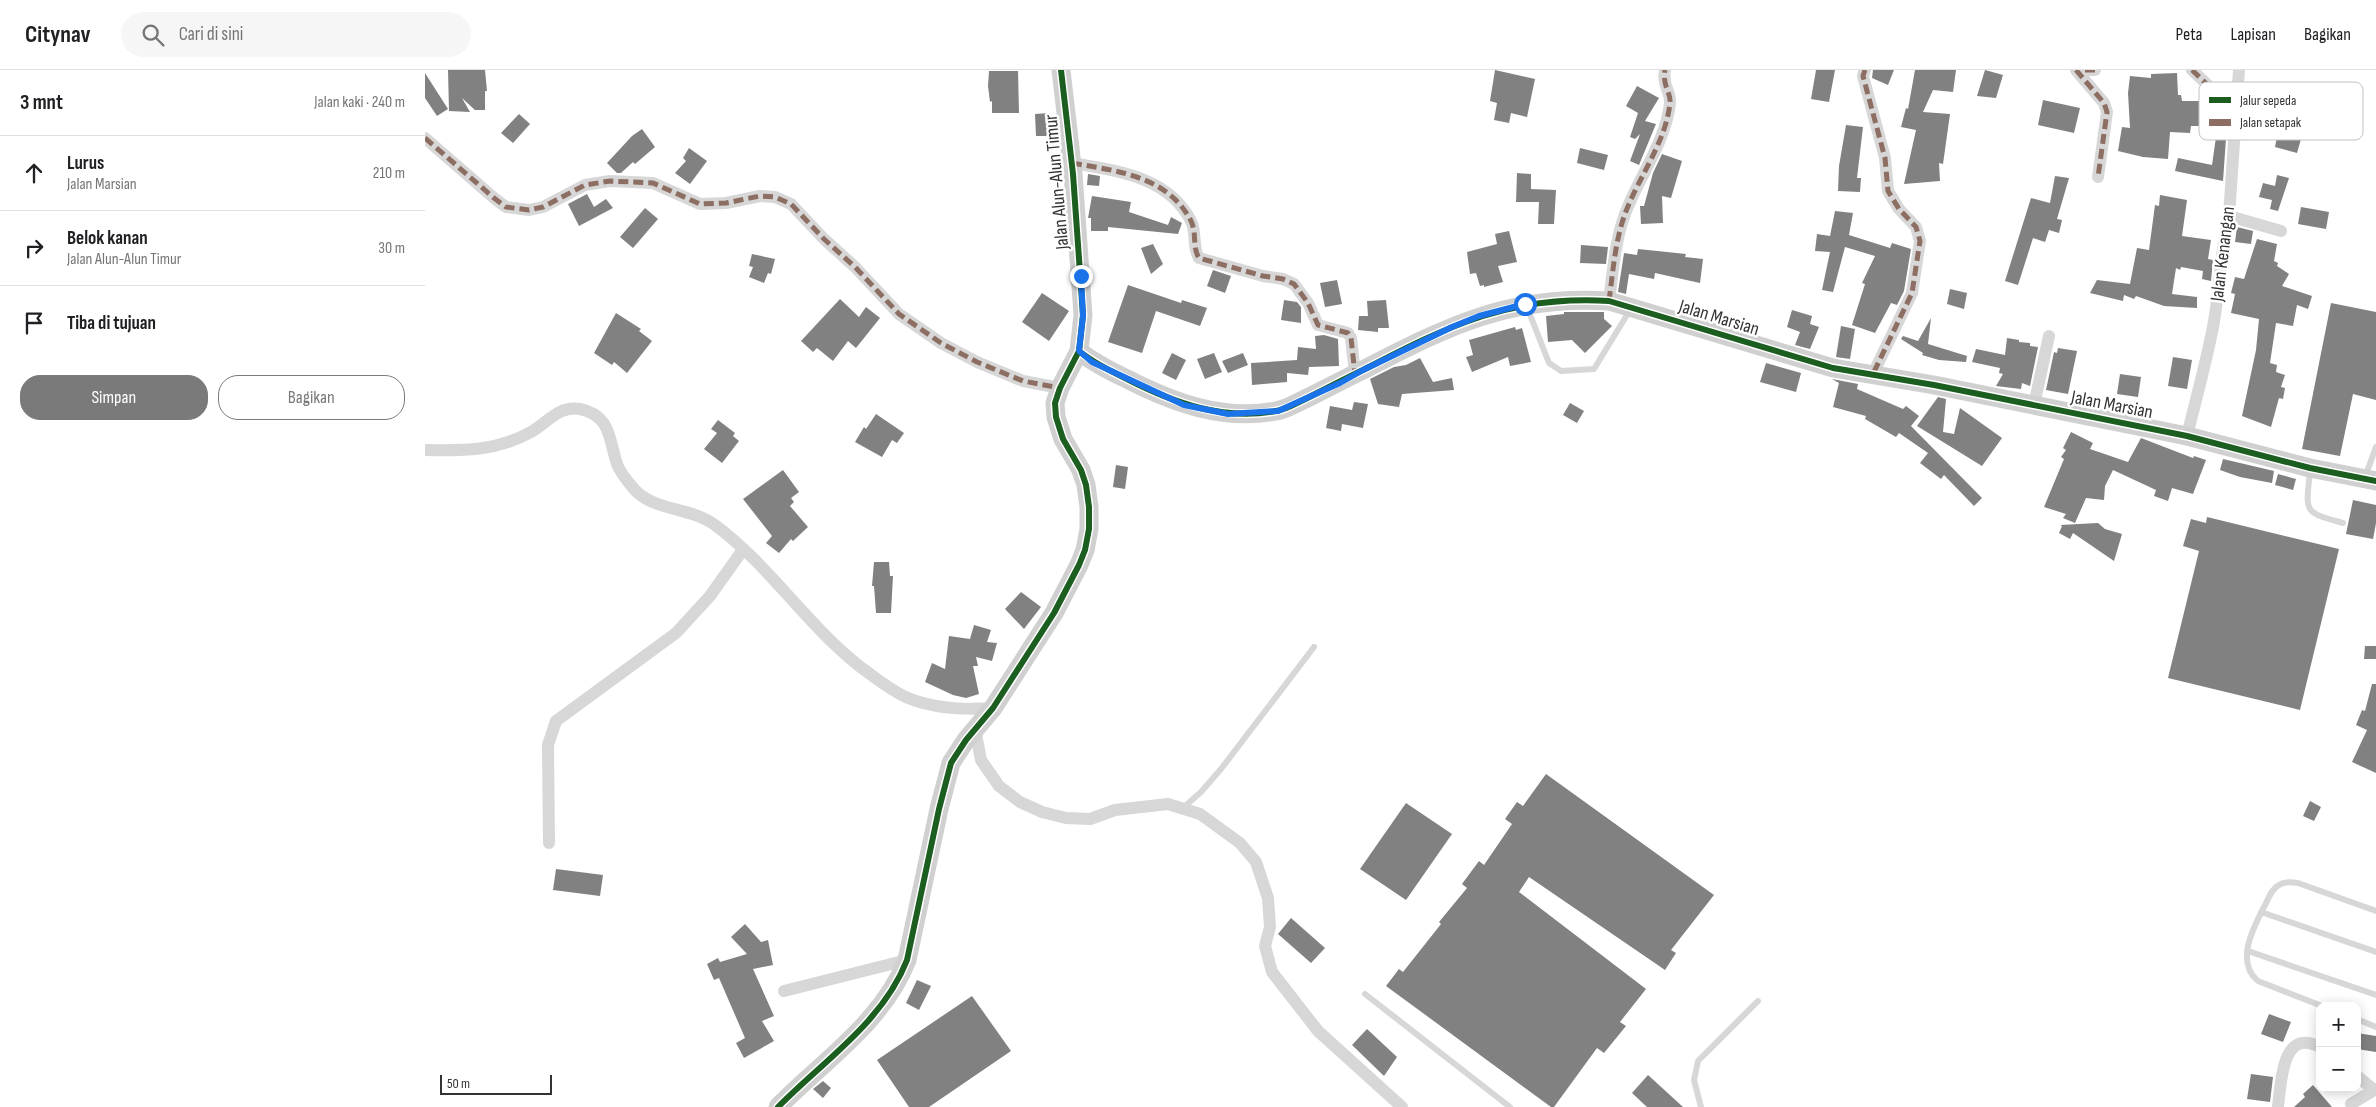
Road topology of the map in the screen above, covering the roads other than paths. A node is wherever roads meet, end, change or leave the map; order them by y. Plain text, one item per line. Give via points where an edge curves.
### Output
1 (1061, 70) edge
2 (1665, 70) edge
3 (1865, 70) edge
4 (2076, 70) edge
5 (2085, 70) edge
6 (2095, 70) edge
7 (2193, 70) edge
8 (2206, 82) edge
9 (425, 138) edge
10 (2235, 140) edge
11 (1072, 163) junction
12 (2098, 177) dead end
13 (2229, 216) junction
14 (2281, 231) dead end
15 (1609, 301) junction
16 (1525, 304) junction
17 (1631, 307) junction
18 (2049, 336) dead end
19 (1079, 351) junction
20 (1355, 374) junction
21 (1872, 376) junction
22 (1061, 388) junction
23 (2034, 405) junction
24 (2187, 436) junction
25 (2376, 447) edge
26 (425, 450) edge
27 (2310, 468) junction
28 (2370, 480) edge
29 (2343, 523) dead end
30 (742, 551) junction
31 (1315, 647) dead end
32 (993, 708) junction
33 (975, 729) junction
34 (1184, 807) junction
35 (549, 842) dead end
36 (2376, 911) edge
37 (2261, 912) junction
38 (2248, 951) junction
39 (2376, 952) edge
40 (907, 960) junction
41 (784, 991) dead end
42 (1365, 994) dead end
43 (2376, 995) edge
44 (1759, 1001) dead end
45 (2316, 1004) edge
46 (2361, 1021) edge
47 (2376, 1027) edge
48 (2318, 1047) edge
49 (2361, 1079) edge
50 (2375, 1090) edge
51 (2351, 1104) dead end
52 (778, 1107) edge
53 (1402, 1107) edge
54 (1510, 1107) edge
55 (1701, 1107) edge
56 (2278, 1107) edge

1 - 11 street, Jalan Alun-Alun Timur
2 - 15 street via 1665,87 1670,102 1646,170 1625,214
3 - 21 street via 1863,76 1885,158 1888,191 1916,227 1920,241 1912,292
4 - 12 street via 2104,103 2107,112
5 - 6 street
7 - 8 street
9 - 22 street via 494,198 516,210 543,207 585,185 610,181 653,183 700,204 775,197 791,204 899,314 934,338 977,362 1023,381
10 - 13 street, Jalan Kenangan
11 - 19 street, Jalan Alun-Alun Timur via 1083,316
11 - 20 street via 1156,183 1179,201 1190,218 1199,258 1294,284 1309,304 1318,325 1348,333
13 - 14 street
13 - 24 street, Jalan Kenangan via 2213,327
15 - 16 street, Jalan Marsian via 1581,299
15 - 17 street, Jalan Marsian
16 - 17 lane via 1547,361 1561,371 1594,369
16 - 20 street, Jalan Marsian via 1452,327
17 - 21 street, Jalan Marsian via 1833,368
18 - 23 street
19 - 20 street, Jalan Marsian via 1092,362 1184,405 1228,414 1278,411
19 - 22 street, Jalan Alun-Alun Timur
21 - 23 street, Jalan Marsian
22 - 32 street, Jalan Alun-Alun Timur via 1055,403 1056,417 1086,485 1089,507 1085,550 1054,613
23 - 24 street, Jalan Marsian
24 - 27 street, Jalan Marsian
25 - 28 lane
26 - 30 street via 474,451 493,447 533,431 565,409 580,409 602,420 611,437 618,466 634,490 649,500 701,516
27 - 28 street, Jalan Marsian
27 - 29 lane via 2307,506 2315,516
30 - 32 street via 757,562 848,658 885,685 907,698 925,703 964,710
30 - 35 street via 710,596 676,633 556,721 548,745
31 - 34 lane via 1221,770
32 - 33 street, Jalan Alun-Alun Timur
33 - 34 street via 981,760 999,786 1020,802 1042,812 1090,819 1115,810 1154,804
33 - 40 street, Jalan Alun-Alun Timur via 951,764 945,780
34 - 53 street via 1200,814 1240,843 1256,862 1268,898 1270,927 1265,946 1272,972 1318,1031
36 - 37 lane via 2291,882 2278,885
37 - 38 lane via 2252,930
37 - 39 lane
38 - 43 lane
38 - 45 lane via 2249,969 2258,981
40 - 41 street
40 - 52 street, Jalan Alun-Alun Timur via 887,1001
42 - 54 lane
44 - 55 lane via 1698,1061 1694,1080
46 - 47 lane
48 - 56 street via 2309,1042 2293,1046 2287,1056
49 - 50 street
50 - 51 street

